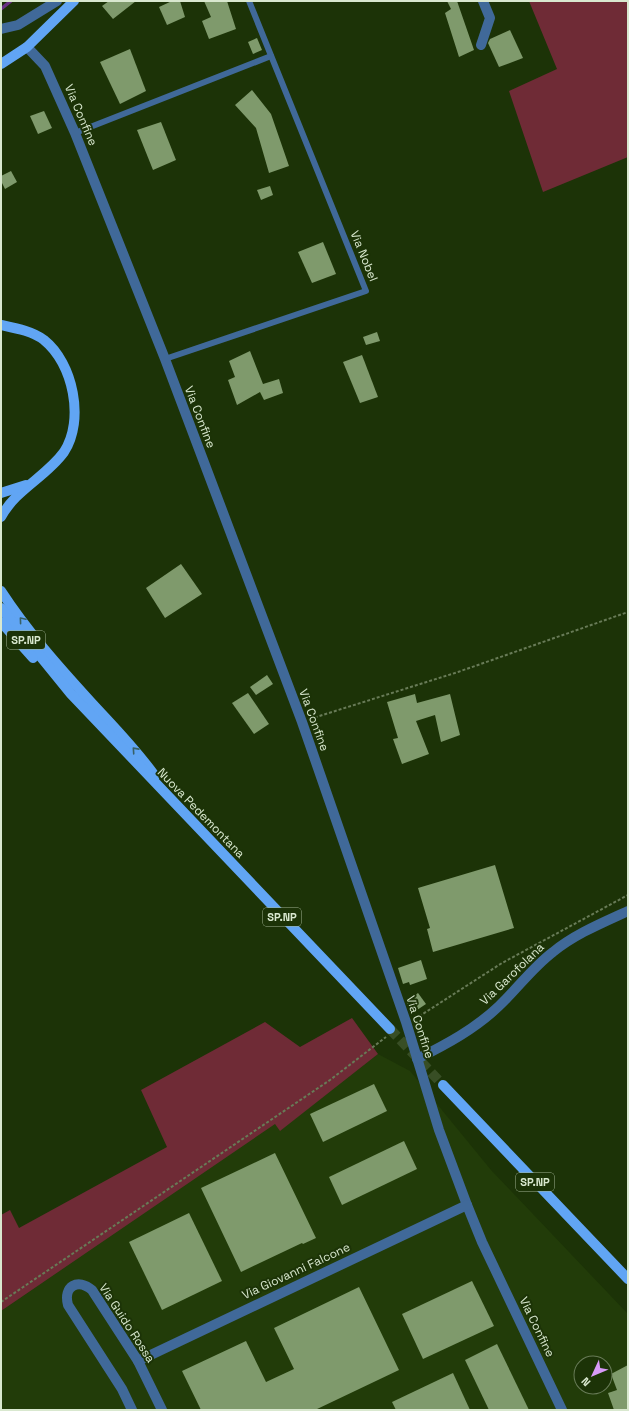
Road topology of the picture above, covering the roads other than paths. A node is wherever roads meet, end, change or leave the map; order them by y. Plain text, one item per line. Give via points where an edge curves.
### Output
1 (57, 1) edge
2 (74, 1) edge
3 (249, 1) edge
4 (483, 1) edge
5 (1, 29) edge
6 (481, 45) dead end
7 (27, 47) junction
8 (271, 56) junction
9 (1, 64) edge
10 (75, 133) junction
11 (1, 325) edge
12 (165, 360) junction
13 (29, 484) junction
14 (1, 493) edge
15 (1, 517) edge
16 (1, 591) edge
17 (1, 608) edge
18 (1, 622) edge
19 (51, 671) junction
20 (174, 804) junction
21 (628, 911) edge
22 (390, 1029) tunnel mouth
23 (417, 1059) junction
24 (443, 1084) tunnel mouth
25 (467, 1205) junction
26 (628, 1279) edge
27 (138, 1361) junction
28 (132, 1410) edge
29 (162, 1410) edge
30 (562, 1410) edge

1 - 5 street via 18,25
2 - 7 main road
3 - 8 lane, Via Nobel
4 - 6 street via 490,18
7 - 9 main road
7 - 10 street, Via Confine via 45,66
8 - 10 lane
8 - 12 lane, Via Nobel via 366,291
10 - 12 street, Via Confine
11 - 13 main road via 20,329 44,340 64,364 73,390 75,410 64,451 43,475
12 - 23 street, Via Confine via 302,722
13 - 14 main road
13 - 15 main road via 11,502
20 -> 16 main road via 140,756 69,678 14,611
17 - 19 main road, Nuova Pedemontana / SP.NP
18 - 19 main road via 32,657
19 - 20 main road, Nuova Pedemontana / SP.NP
20 - 22 main road, Nuova Pedemontana / SP.NP
21 - 23 street, Via Garofolana via 562,945 498,1008 474,1027
23 - 25 street, Via Confine via 439,1130
24 - 26 main road, SP.NP
25 - 27 street, Via Giovanni Falcone
25 - 30 street, Via Confine
27 - 28 street, Via Guido Rossa via 92,1290 79,1283 70,1289 68,1305 122,1389
27 - 29 street, Via Guido Rossa

